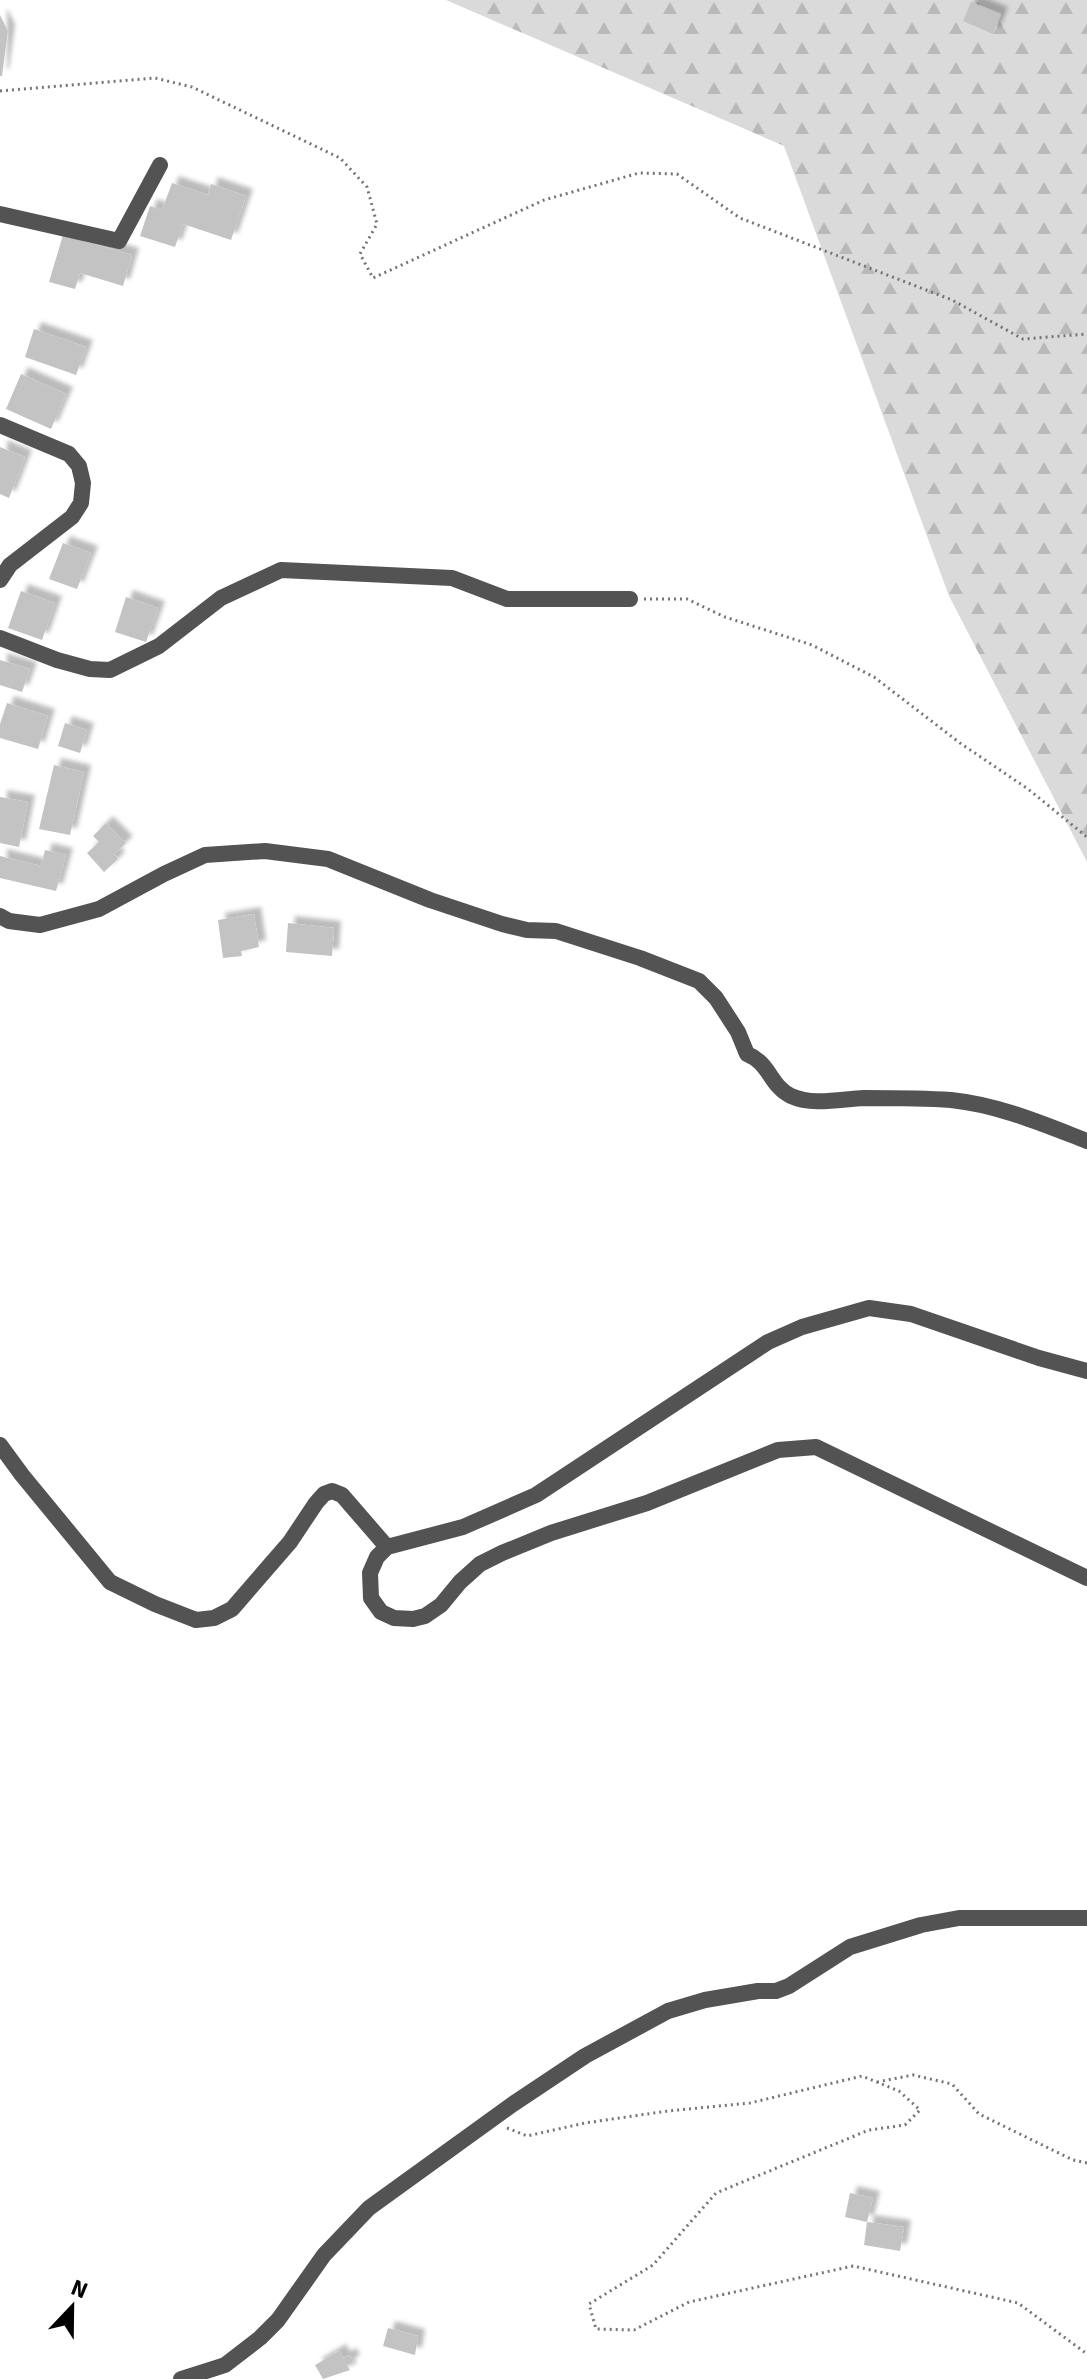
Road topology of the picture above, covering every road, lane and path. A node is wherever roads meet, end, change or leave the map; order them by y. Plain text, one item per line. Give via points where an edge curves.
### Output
1 (0, 91) edge
2 (160, 165) dead end
3 (0, 214) edge
4 (1087, 334) edge
5 (0, 425) edge
6 (0, 580) edge
7 (630, 599) joint
8 (0, 638) edge
9 (1087, 837) edge
10 (0, 916) edge
11 (1087, 1141) edge
12 (1087, 1371) edge
13 (0, 1445) edge
14 (387, 1547) junction
15 (1087, 1578) edge
16 (1087, 1918) edge
17 (876, 2082) junction
18 (489, 2122) junction
19 (1087, 2163) edge
20 (1087, 2354) edge
21 (181, 2379) edge

1 - 4 path via 155,78 192,87 340,158 367,187 377,224 360,254 373,278 544,200 639,173 677,174 740,218 952,300 1023,339
2 - 3 street via 119,241
5 - 6 street via 69,454 83,483 81,503 72,517 10,565
7 - 8 street via 507,599 452,578 281,570 221,598 159,646 110,670 57,660
7 - 9 path via 687,599 812,645 874,677
10 - 11 street via 40,925 99,909 205,855 265,851 328,859 502,924 556,931 699,981 716,998 747,1054 759,1058 789,1095 811,1101 974,1103
12 - 14 street via 911,1314 869,1308 768,1342 536,1495 463,1527
13 - 14 street via 110,1582 196,1620 232,1609 324,1494 342,1495
14 - 15 street via 370,1573 371,1598 381,1612 413,1619 441,1605 470,1572 502,1553 778,1450 816,1447
16 - 18 street via 950,1919 850,1947 776,1991 705,2000 668,2011 585,2056
17 - 18 path via 862,2076 750,2103 654,2113 527,2136
17 - 19 path via 913,2075 952,2084 979,2114
17 - 20 path via 899,2091 920,2110 905,2125 869,2130 716,2193 653,2265 589,2304 596,2329 634,2330 689,2302 853,2266 1018,2303
18 - 21 street via 369,2208 331,2247 260,2338 225,2365

